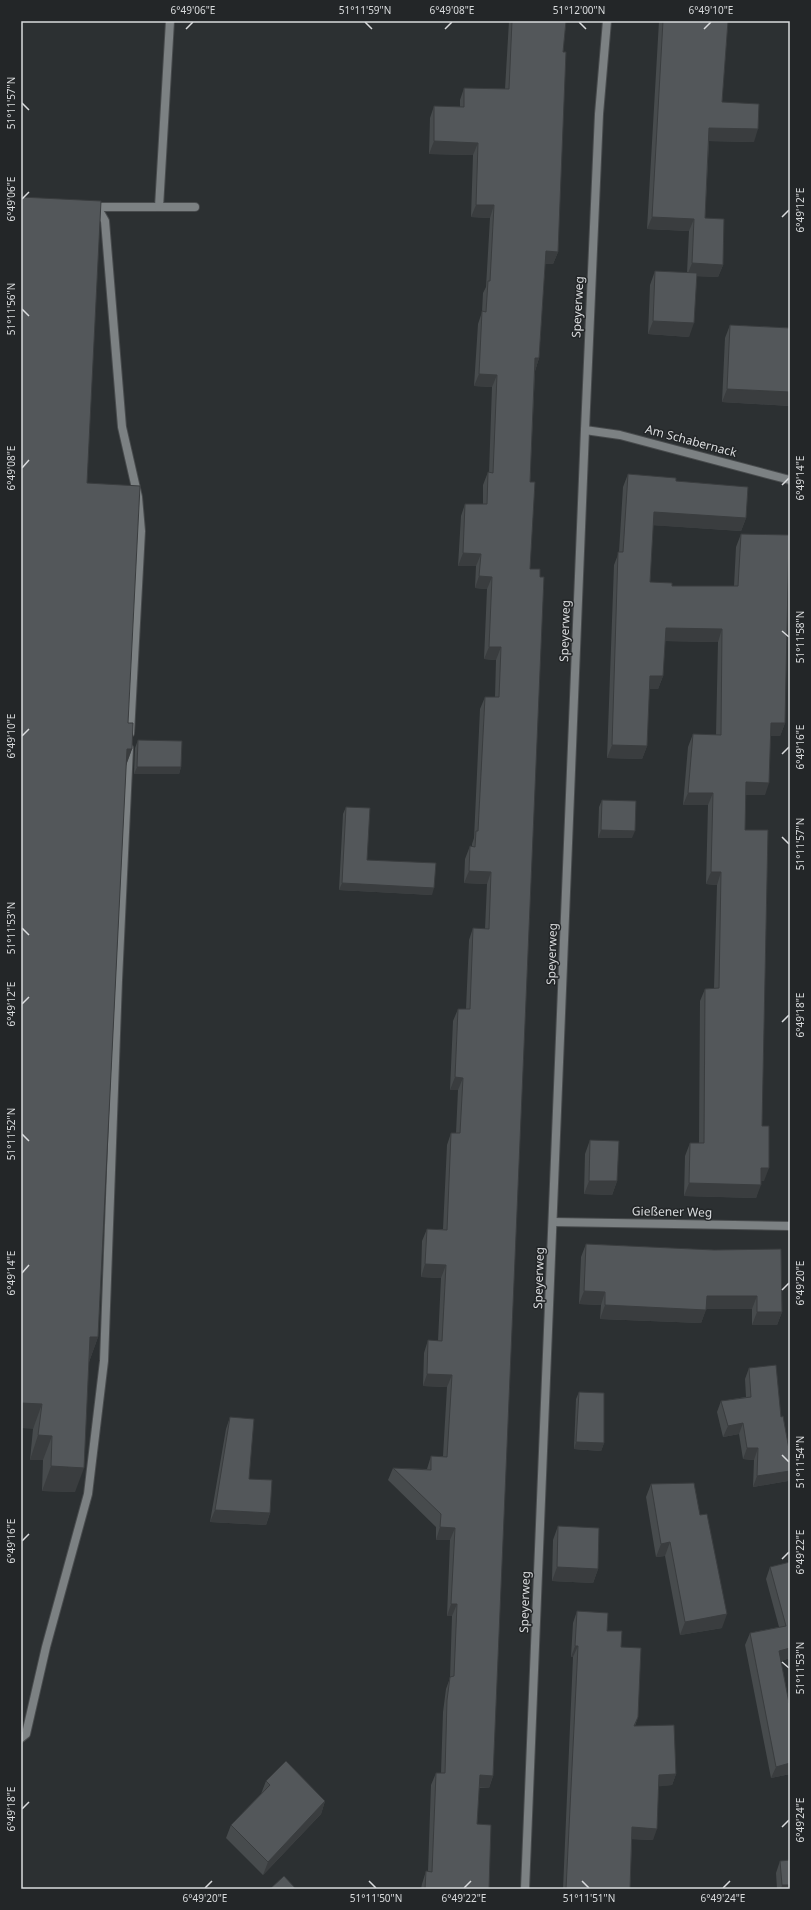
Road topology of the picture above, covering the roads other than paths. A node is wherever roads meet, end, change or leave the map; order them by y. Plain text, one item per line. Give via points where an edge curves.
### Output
1 (170, 21) edge
2 (607, 21) edge
3 (84, 205) edge
4 (97, 207) junction
5 (159, 207) junction
6 (195, 207) dead end
7 (585, 430) junction
8 (790, 480) edge
9 (553, 1222) junction
10 (790, 1226) edge
11 (21, 1738) edge
12 (525, 1889) edge

1 - 5 street
2 - 7 street, Speyerweg via 599,114
3 - 4 street
4 - 5 street
4 - 11 street via 105,221 122,427 138,497 141,531 120,950 105,1353 88,1494 46,1647 26,1734
5 - 6 street
7 - 8 street, Am Schabernack via 620,435
7 - 9 street, Speyerweg
9 - 10 street, Gießener Weg
9 - 12 street, Speyerweg

